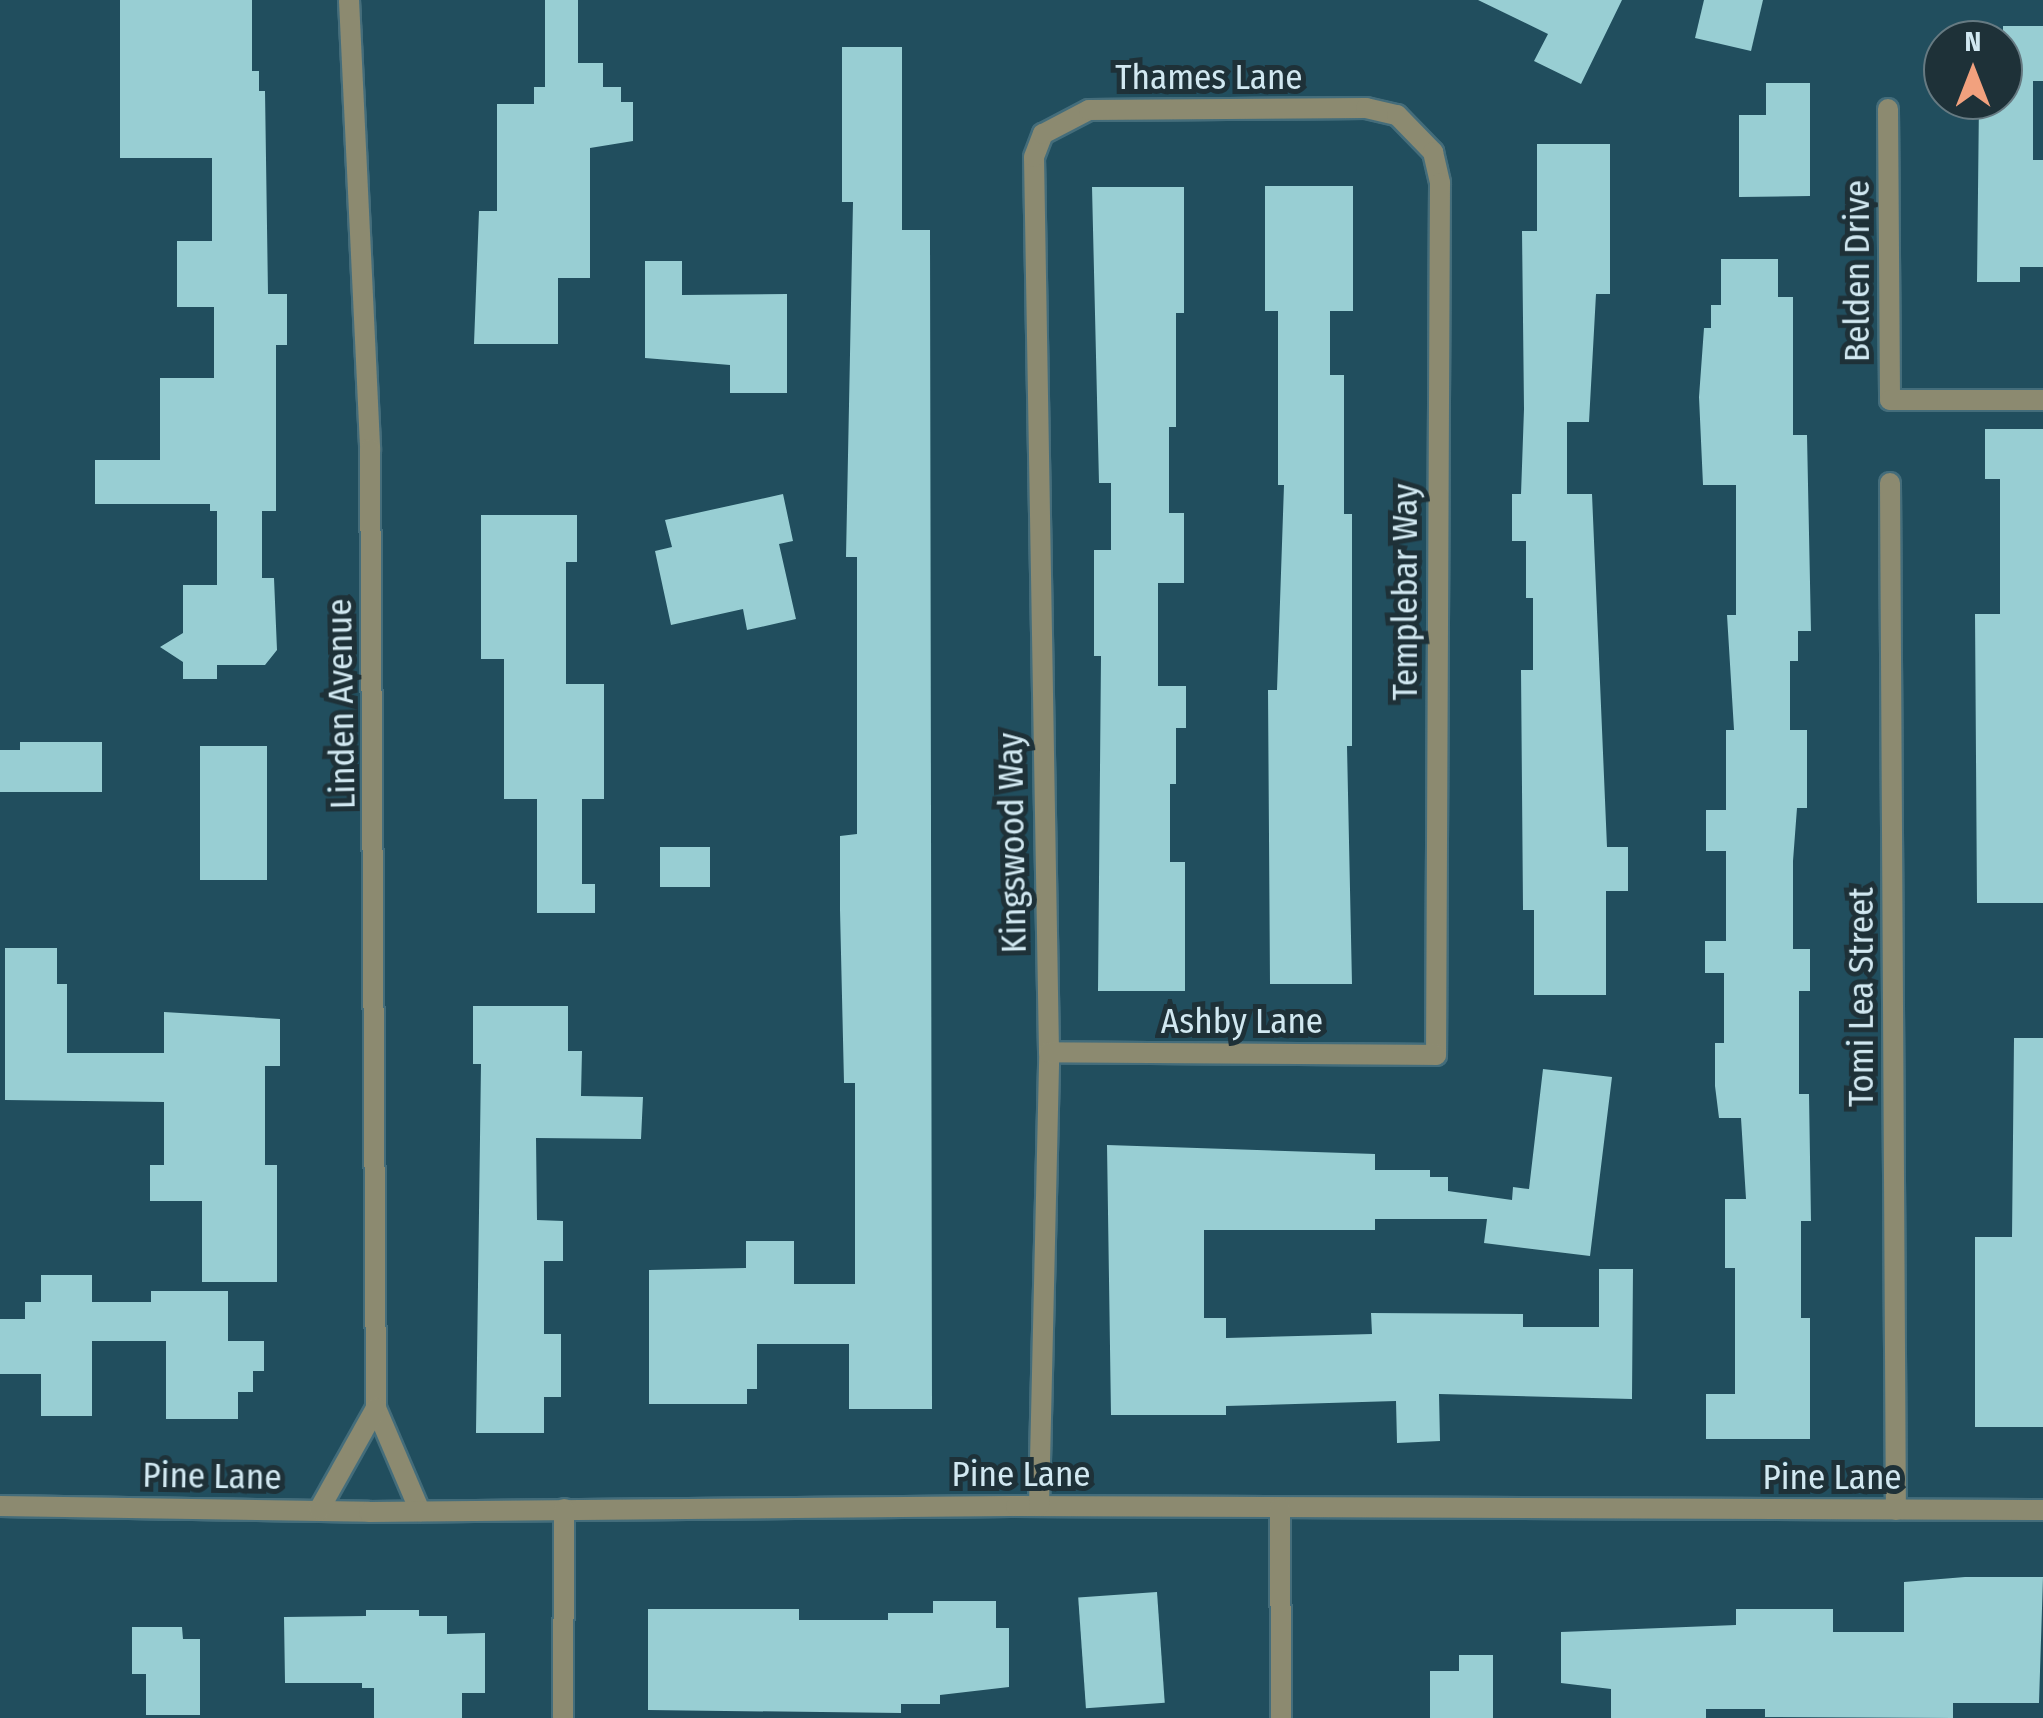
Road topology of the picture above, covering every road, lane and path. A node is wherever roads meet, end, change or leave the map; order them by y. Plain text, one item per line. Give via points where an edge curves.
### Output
1 (349, 0) edge
2 (1888, 109) dead end
3 (1421, 134) joint
4 (1031, 179) joint
5 (2043, 400) edge
6 (1890, 483) dead end
7 (1049, 1052) junction
8 (1436, 1055) joint
9 (376, 1408) junction
10 (0, 1506) edge
11 (1039, 1506) junction
12 (1280, 1508) junction
13 (564, 1509) junction
14 (319, 1510) junction
15 (1896, 1510) junction
16 (2043, 1510) edge
17 (420, 1511) junction
18 (563, 1718) edge
19 (1281, 1718) edge

1 - 9 street, Linden Avenue via 370,469
2 - 5 street, Belden Drive via 1890,400
3 - 4 street, Thames Lane via 1397,115 1366,108 1089,110 1043,134
3 - 8 street, Templebar Way via 1440,183
4 - 7 street, Kingswood Way
6 - 15 street, Tomi Lea Street
7 - 8 street, Ashby Lane
7 - 11 street, Kingswood Way
9 - 14 street, Linden Avenue
9 - 17 street, Linden Avenue
10 - 14 street, Pine Lane
11 - 12 street, Pine Lane
11 - 13 street, Pine Lane
12 - 15 street, Pine Lane
12 - 19 street
13 - 17 street, Pine Lane
13 - 18 street
14 - 17 street, Pine Lane
15 - 16 street, Pine Lane

